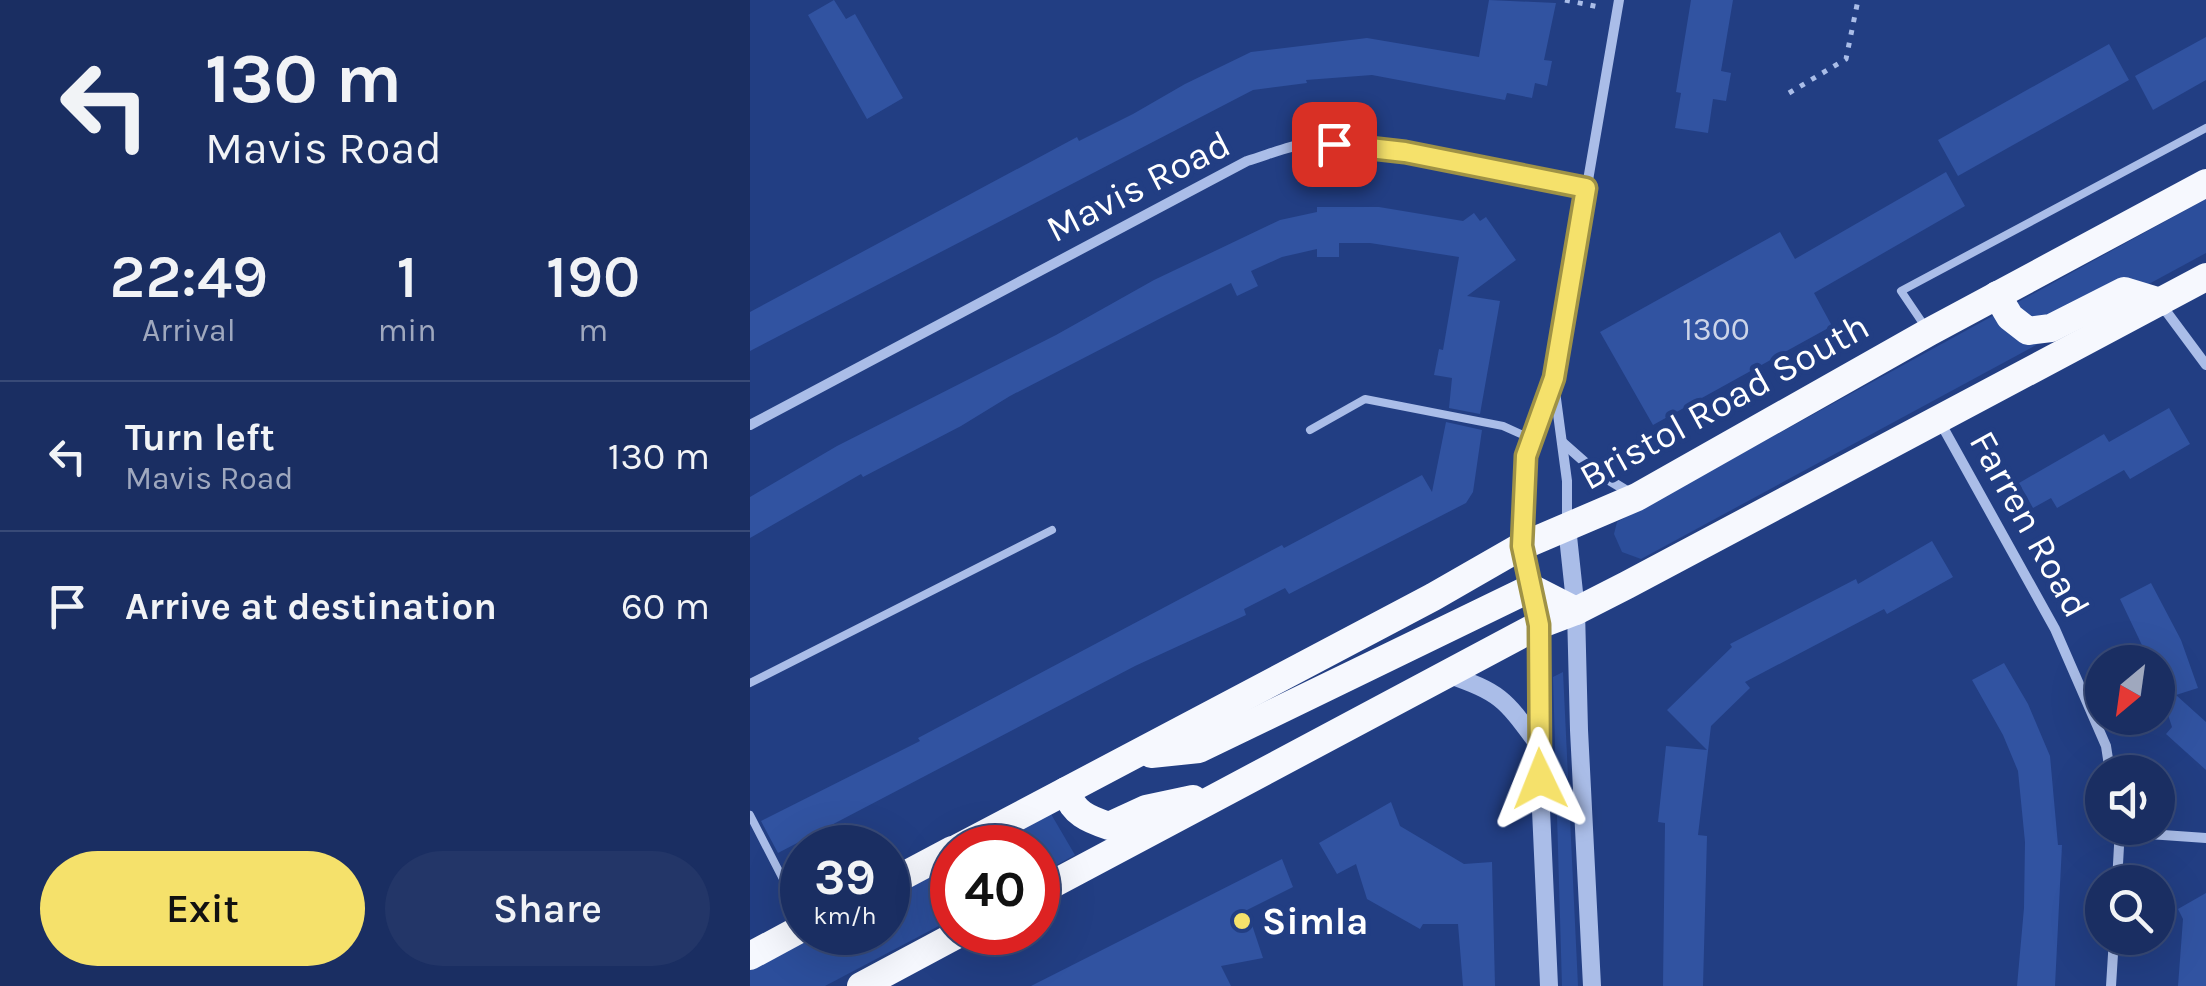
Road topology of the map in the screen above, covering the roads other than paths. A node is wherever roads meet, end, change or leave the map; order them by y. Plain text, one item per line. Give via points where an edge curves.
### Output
1 (1618, 5) edge
2 (2206, 128) edge
3 (2206, 184) edge
4 (1586, 188) junction
5 (2206, 277) edge
6 (1996, 296) junction
7 (2160, 302) junction
8 (1929, 332) junction
9 (2206, 365) edge
10 (1554, 378) junction
11 (1938, 417) junction
12 (750, 425) edge
13 (1310, 430) dead end
14 (1532, 439) junction
15 (1561, 442) junction
16 (1636, 496) junction
17 (1567, 528) junction
18 (1052, 530) dead end
19 (1522, 546) junction
20 (1531, 588) junction
21 (1576, 610) junction
22 (1539, 625) junction
23 (1447, 674) junction
24 (750, 683) edge
25 (1538, 744) junction
26 (2107, 755) edge
27 (1134, 756) junction
28 (1066, 791) junction
29 (1224, 793) junction
30 (750, 815) edge
31 (1001, 825) edge
32 (2175, 835) edge
33 (2206, 838) edge
34 (780, 873) edge
35 (1060, 880) edge
36 (780, 940) edge
37 (930, 949) edge
38 (2113, 955) edge
39 (750, 956) edge
40 (861, 986) edge
41 (1550, 986) edge
42 (1592, 986) edge
43 (2111, 986) edge

1 - 4 street
2 - 8 lane via 1901,291
3 - 6 highway, Bristol Road South
4 - 10 street
4 - 12 street, Mavis Road via 1390,149 1309,143 1247,161
5 - 7 highway
6 - 7 highway via 2028,331 2051,328 2124,292
6 - 8 highway, Bristol Road South
7 - 9 street
7 - 11 highway
8 - 16 highway, Bristol Road South
10 - 14 street
10 - 15 street
11 - 21 highway
11 - 26 street, Farren Road via 2055,629
13 - 14 lane via 1365,399 1504,426
14 - 19 street
15 - 16 street
15 - 17 street
16 - 17 highway, Bristol Road South
17 - 19 highway, Bristol Road South
17 - 21 street
18 - 24 lane
19 - 20 street
19 - 27 highway, Bristol Road South
20 - 21 highway
20 - 22 street
20 - 27 highway via 1199,749
21 - 22 highway
21 - 42 street
22 - 23 highway
22 - 25 street
23 - 25 street via 1505,699
23 - 29 highway
25 - 41 street
27 - 28 highway, Bristol Road South
28 - 29 highway via 1071,806 1109,826 1146,809
28 - 31 highway, Bristol Road South
29 - 35 highway
30 - 34 lane
32 - 33 street
36 - 39 highway
37 - 40 highway
38 - 43 street

